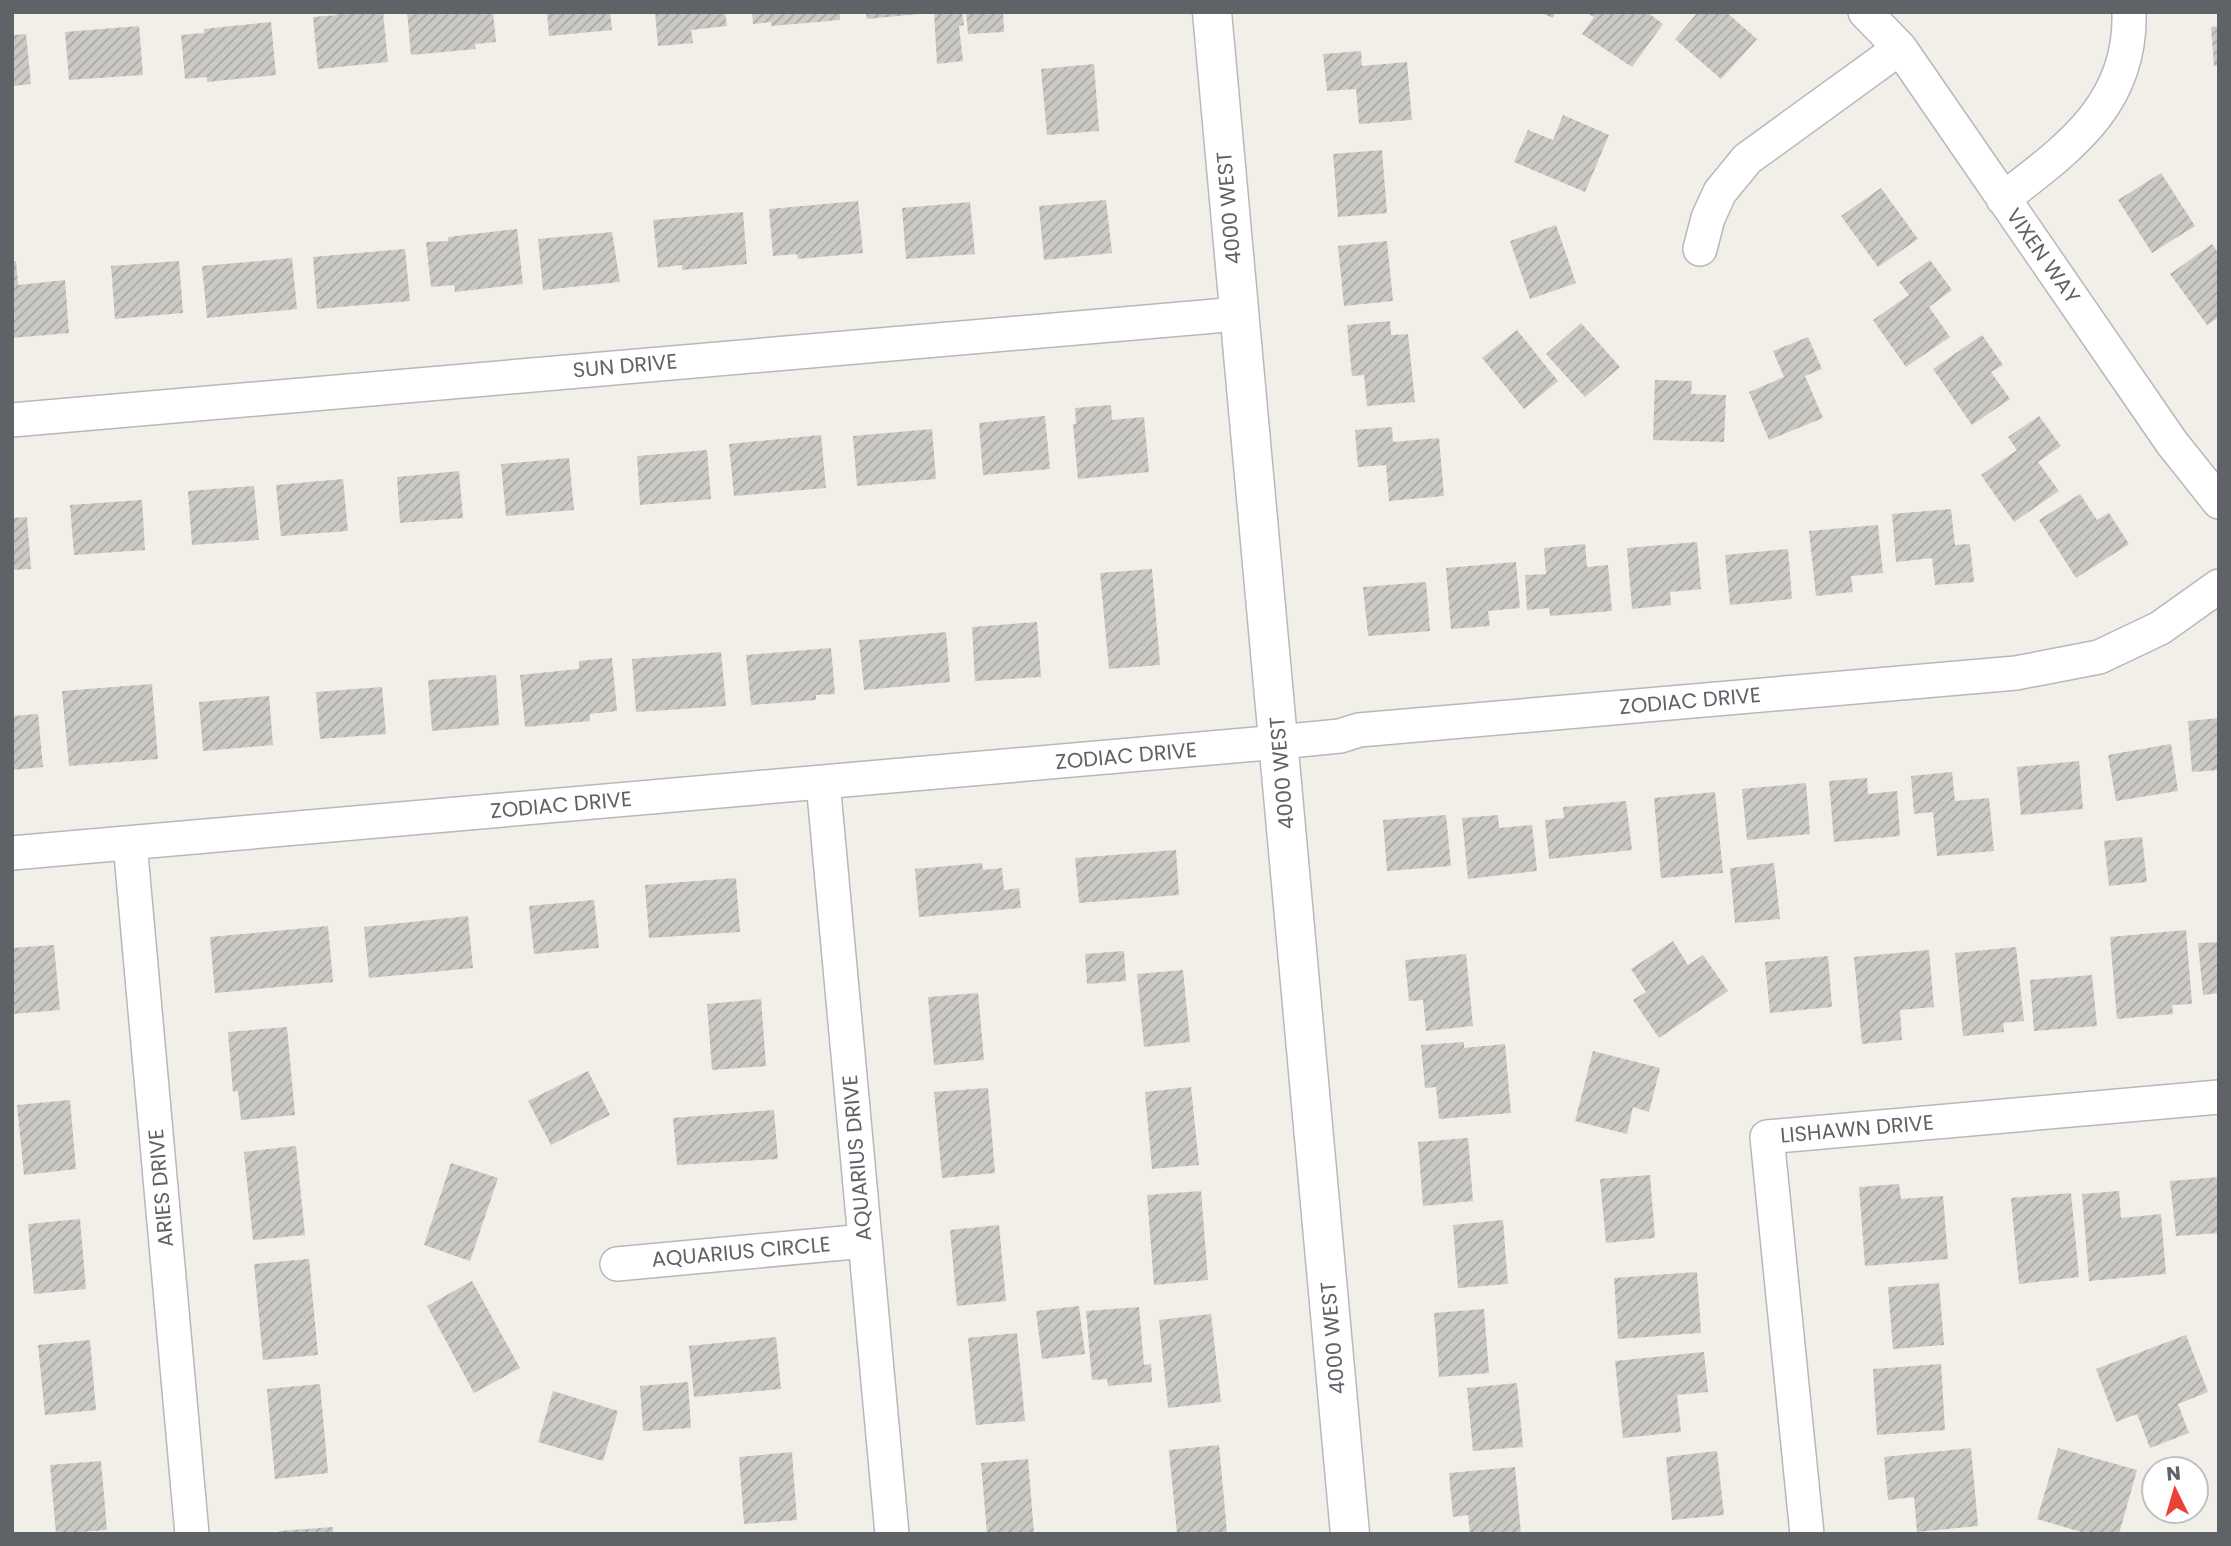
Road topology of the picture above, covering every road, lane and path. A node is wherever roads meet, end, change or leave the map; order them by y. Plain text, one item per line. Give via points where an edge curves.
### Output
1 (1212, 12) edge
2 (1865, 12) edge
3 (2129, 12) edge
4 (1900, 48) junction
5 (2003, 199) junction
6 (1700, 249) dead end
7 (1238, 314) junction
8 (12, 420) edge
9 (2219, 502) edge
10 (2219, 586) edge
11 (1279, 742) junction
12 (823, 782) junction
13 (130, 843) junction
14 (12, 853) edge
15 (2219, 1097) edge
16 (865, 1241) junction
17 (617, 1264) dead end
18 (192, 1534) edge
19 (892, 1534) edge
20 (1350, 1534) edge
21 (1807, 1534) edge

1 - 7 street, 4000 WEST
2 - 4 street, VIXEN WAY
3 - 5 street via 2124,65 2113,92 2088,129
4 - 5 street, VIXEN WAY
4 - 6 street via 1747,159 1720,192
5 - 9 street, VIXEN WAY via 2172,443
7 - 8 street, SUN DRIVE
7 - 11 street, 4000 WEST
10 - 11 street, ZODIAC DRIVE via 2160,628 2099,657 2016,673 1359,730
11 - 12 street, ZODIAC DRIVE
11 - 20 street, 4000 WEST
12 - 13 street, ZODIAC DRIVE
12 - 16 street, AQUARIUS DRIVE
13 - 14 street, ZODIAC DRIVE
13 - 18 street, ARIES DRIVE
15 - 21 street, LISHAWN DRIVE via 1767,1137
16 - 17 street, AQUARIUS CIRCLE
16 - 19 street, AQUARIUS DRIVE

